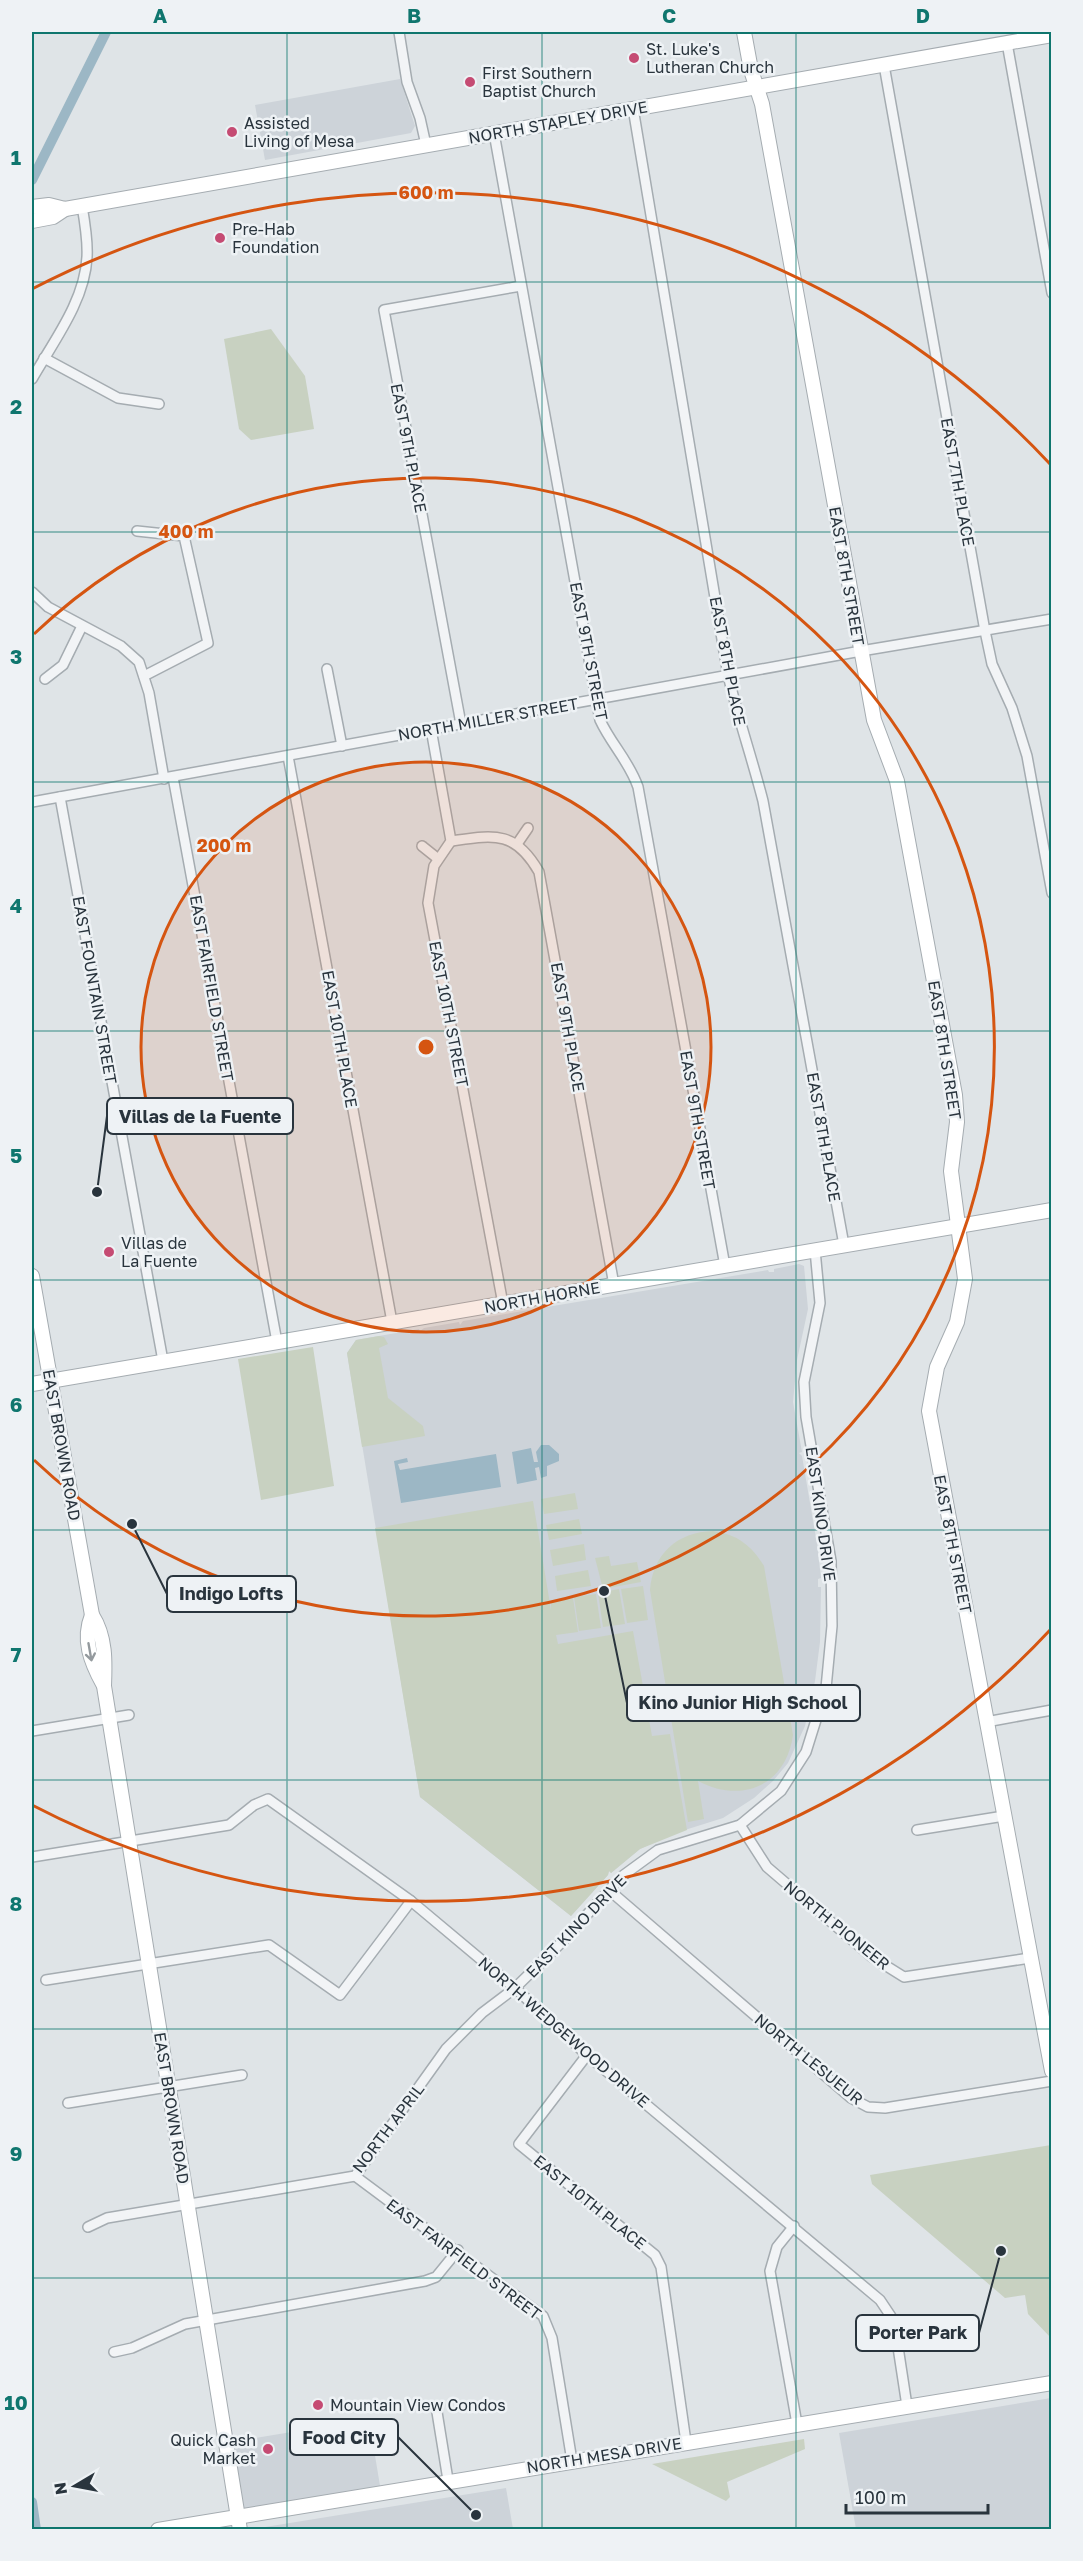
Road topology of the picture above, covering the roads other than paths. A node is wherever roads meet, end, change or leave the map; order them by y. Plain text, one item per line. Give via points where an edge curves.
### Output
1 (399, 32) edge
2 (744, 32) edge
3 (1046, 35) edge
4 (1007, 43) junction
5 (884, 65) junction
6 (757, 87) junction
7 (633, 108) junction
8 (494, 133) junction
9 (426, 145) junction
10 (82, 206) junction
11 (33, 207) edge
12 (65, 209) junction
13 (32, 221) edge
14 (521, 286) junction
15 (1052, 293) edge
16 (44, 358) junction
17 (32, 378) edge
18 (159, 404) dead end
19 (137, 531) dead end
20 (32, 592) edge
21 (1052, 619) edge
22 (82, 626) junction
23 (985, 631) junction
24 (861, 651) junction
25 (327, 669) dead end
26 (728, 675) junction
27 (144, 676) junction
28 (45, 679) dead end
29 (597, 699) junction
30 (461, 724) junction
31 (431, 729) junction
32 (342, 746) junction
33 (288, 756) junction
34 (169, 778) junction
35 (60, 797) junction
36 (32, 802) edge
37 (528, 828) dead end
38 (451, 841) junction
39 (517, 844) junction
40 (422, 846) dead end
41 (437, 858) junction
42 (1052, 893) edge
43 (1052, 1210) edge
44 (959, 1226) junction
45 (844, 1245) junction
46 (815, 1250) junction
47 (725, 1266) junction
48 (32, 1276) edge
49 (614, 1285) junction
50 (503, 1304) junction
51 (392, 1322) junction
52 (277, 1342) junction
53 (163, 1361) junction
54 (51, 1380) junction
55 (32, 1384) edge
56 (1052, 1710) edge
57 (129, 1715) dead end
58 (109, 1718) junction
59 (986, 1722) junction
60 (32, 1731) edge
61 (1004, 1816) junction
62 (740, 1825) junction
63 (917, 1830) dead end
64 (129, 1840) junction
65 (32, 1857) edge
66 (609, 1890) junction
67 (411, 1901) junction
68 (1030, 1958) junction
69 (148, 1963) junction
70 (46, 1980) dead end
71 (515, 1988) junction
72 (587, 2055) junction
73 (1052, 2071) edge
74 (242, 2075) dead end
75 (1052, 2081) edge
76 (168, 2085) junction
77 (68, 2103) dead end
78 (355, 2176) junction
79 (188, 2205) junction
80 (794, 2226) junction
81 (88, 2227) dead end
82 (458, 2250) junction
83 (206, 2319) junction
84 (114, 2352) dead end
85 (1052, 2383) edge
86 (436, 2406) dead end
87 (907, 2406) junction
88 (797, 2424) junction
89 (686, 2442) junction
90 (572, 2461) junction
91 (448, 2480) junction
92 (239, 2523) edge
93 (158, 2529) edge

1 - 9 street via 407,82
2 - 6 main road, EAST 8TH STREET
3 - 4 main road, NORTH STAPLEY DRIVE
4 - 5 main road, NORTH STAPLEY DRIVE
4 - 15 street
5 - 6 main road, NORTH STAPLEY DRIVE
5 - 23 street, EAST 7TH PLACE
6 - 7 main road, NORTH STAPLEY DRIVE
6 - 24 main road, EAST 8TH STREET
7 - 8 main road, NORTH STAPLEY DRIVE
7 - 26 street, EAST 8TH PLACE
8 - 9 main road, NORTH STAPLEY DRIVE
8 - 14 street, EAST 9TH STREET
9 - 10 main road, NORTH STAPLEY DRIVE
10 - 12 main road, NORTH STAPLEY DRIVE
10 - 16 street via 87,259 82,281 71,311
11 - 12 main road, NORTH STAPLEY DRIVE
12 - 13 main road, NORTH STAPLEY DRIVE via 53,217
14 - 29 street, EAST 9TH STREET
14 - 30 street, EAST 9TH PLACE via 384,310
16 - 17 street
16 - 18 street via 118,398
19 - 27 street via 184,536 208,643
20 - 22 street, EAST FAIRFIELD STREET via 48,607
21 - 23 street, NORTH MILLER STREET
22 - 27 street, EAST FAIRFIELD STREET via 121,646 139,662
22 - 28 street via 63,665
23 - 24 street, NORTH MILLER STREET
23 - 42 street, EAST 7TH PLACE via 992,664 1012,708 1027,756
24 - 26 street, NORTH MILLER STREET
24 - 44 main road, EAST 8TH STREET via 874,723 897,781 955,1095 957,1122 951,1171
25 - 32 street
26 - 29 street, NORTH MILLER STREET
26 - 45 street, EAST 8TH PLACE via 763,801
27 - 34 street, EAST FAIRFIELD STREET
29 - 30 street, NORTH MILLER STREET
29 - 47 street, EAST 9TH STREET via 600,720 629,764 638,787
30 - 31 street, NORTH MILLER STREET
31 - 32 street, NORTH MILLER STREET
31 - 38 street
32 - 33 street, NORTH MILLER STREET
33 - 34 street, NORTH MILLER STREET
33 - 51 street, EAST 10TH PLACE
34 - 35 street, NORTH MILLER STREET
34 - 52 street, EAST FAIRFIELD STREET
35 - 36 street, NORTH MILLER STREET
35 - 53 street, EAST FOUNTAIN STREET
37 - 39 street
38 - 39 street via 491,836
38 - 41 street, EAST 10TH STREET
39 - 49 street, EAST 9TH PLACE via 539,872 546,899
40 - 41 street
41 - 50 street, EAST 10TH STREET via 430,876 428,903
43 - 44 main road, NORTH HORNE
44 - 45 main road, NORTH HORNE
44 - 59 main road, EAST 8TH STREET via 964,1261 963,1301 937,1366 929,1411
45 - 46 main road, NORTH HORNE
46 - 47 main road, NORTH HORNE
46 - 62 street, EAST KINO DRIVE via 819,1303 804,1383 806,1417 831,1562 832,1626 826,1688 807,1752 781,1791
47 - 49 main road, NORTH HORNE
48 - 54 main road, EAST BROWN ROAD
49 - 50 main road, NORTH HORNE
50 - 51 main road, NORTH HORNE
51 - 52 main road, NORTH HORNE
52 - 53 main road, NORTH HORNE
53 - 54 main road, NORTH HORNE
54 - 55 main road, NORTH HORNE
54 - 58 main road, EAST BROWN ROAD via 92,1615 100,1628
56 - 59 street
57 - 58 street
58 - 60 street
58 - 64 main road, EAST BROWN ROAD
59 - 61 main road, EAST 8TH STREET
61 - 63 street
61 - 68 main road, EAST 8TH STREET
62 - 66 street, EAST KINO DRIVE via 658,1850
62 - 68 street, NORTH PIONEER via 767,1867 872,1957 904,1977
64 - 65 street
64 - 67 street, NORTH WEDGEWOOD DRIVE via 229,1825 268,1799
64 - 69 main road, EAST BROWN ROAD
66 - 71 street, EAST KINO DRIVE
66 - 75 street, NORTH LESUEUR via 851,2098 868,2108
67 - 69 street via 340,1995 269,1946
67 - 71 street, NORTH WEDGEWOOD DRIVE
68 - 73 main road, EAST 8TH STREET
69 - 70 street
69 - 76 main road, EAST BROWN ROAD
71 - 72 street, NORTH WEDGEWOOD DRIVE
71 - 78 street, NORTH APRIL via 482,2013 446,2049
72 - 80 street, NORTH WEDGEWOOD DRIVE
72 - 89 street, EAST 10TH PLACE via 519,2144 655,2255 661,2267
74 - 76 street
76 - 77 street
76 - 79 main road, EAST BROWN ROAD
78 - 79 street, NORTH APRIL
78 - 82 street, EAST FAIRFIELD STREET
79 - 81 street, NORTH APRIL via 107,2218
79 - 83 main road, EAST BROWN ROAD
80 - 87 street, NORTH WEDGEWOOD DRIVE via 880,2300 894,2321
80 - 88 street via 777,2247 770,2271
82 - 83 street via 436,2277 425,2282
82 - 90 street, EAST FAIRFIELD STREET via 543,2316 552,2338
83 - 84 street via 177,2326 132,2348
83 - 92 main road, EAST BROWN ROAD
85 - 87 main road, NORTH MESA DRIVE
86 - 91 street
87 - 88 main road, NORTH MESA DRIVE
88 - 89 main road, NORTH MESA DRIVE
89 - 90 main road, NORTH MESA DRIVE
90 - 91 main road, NORTH MESA DRIVE
91 - 92 main road, NORTH MESA DRIVE
92 - 93 main road, NORTH MESA DRIVE

